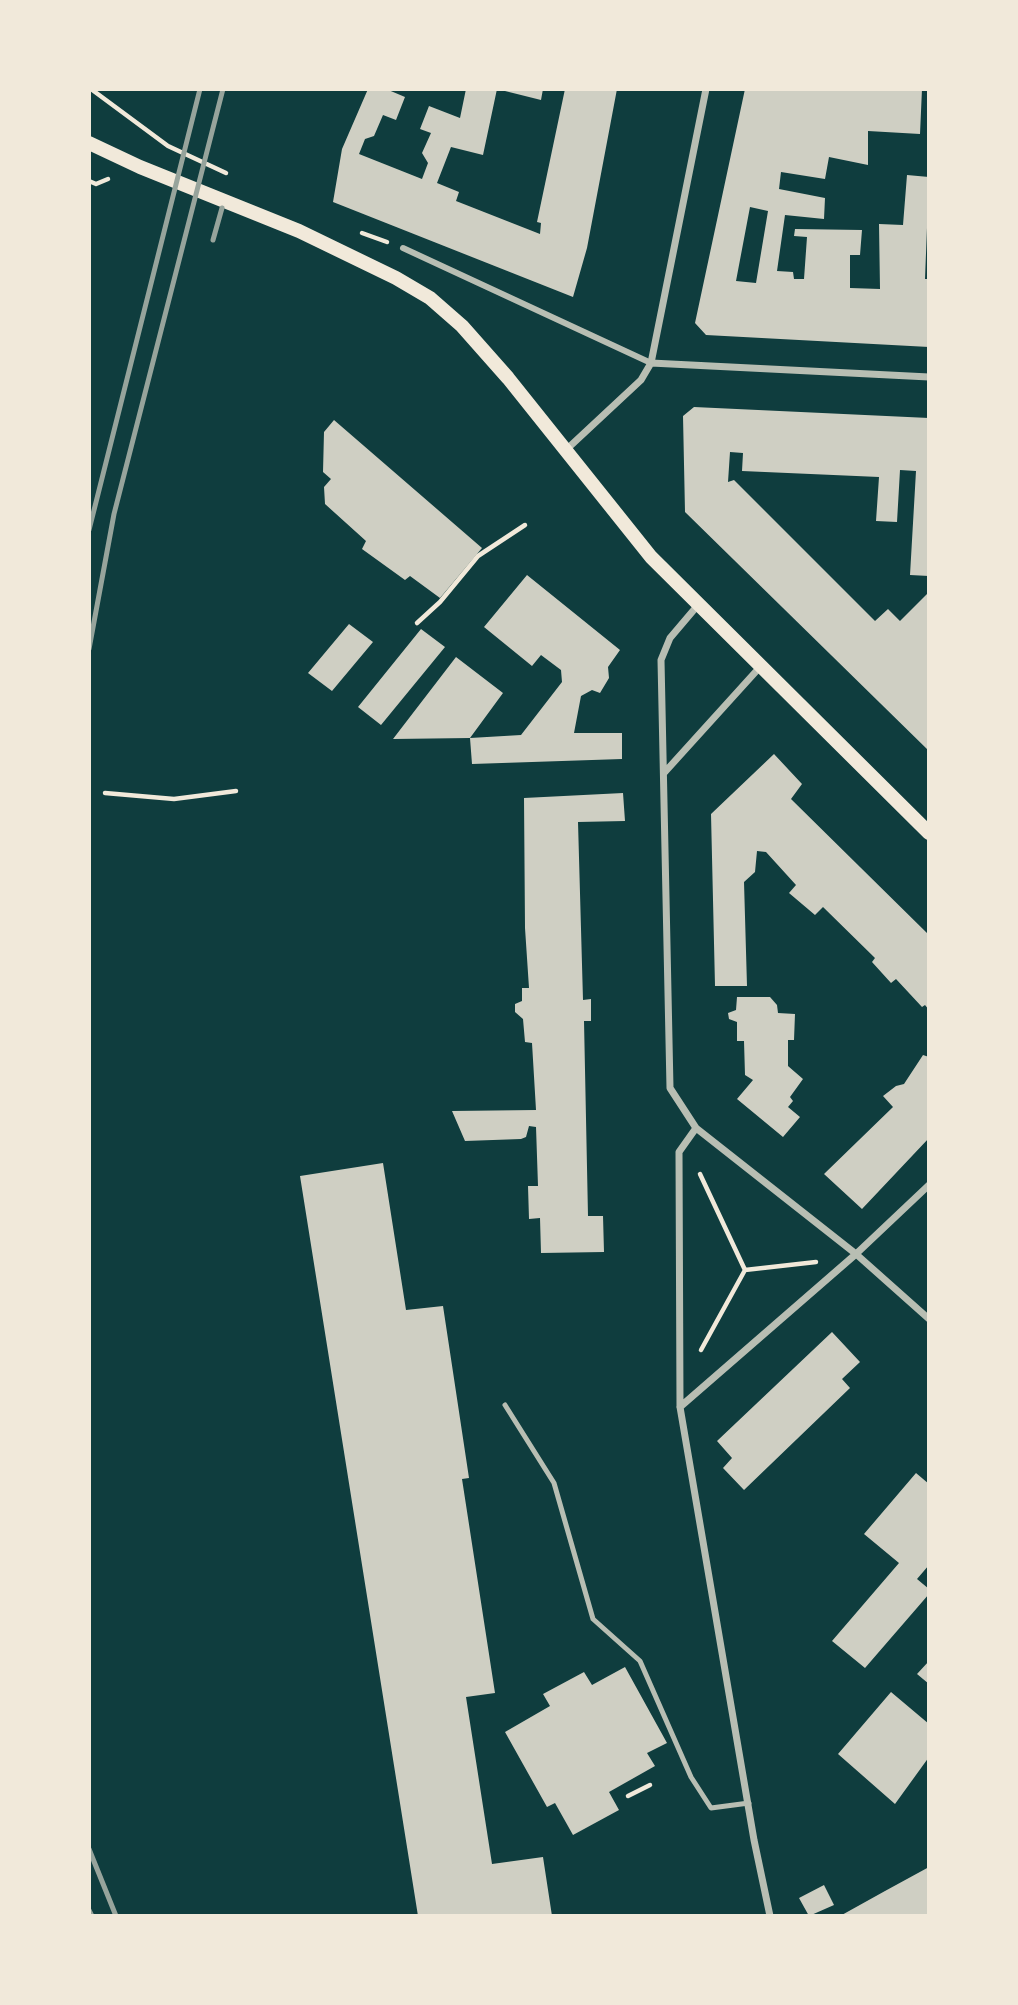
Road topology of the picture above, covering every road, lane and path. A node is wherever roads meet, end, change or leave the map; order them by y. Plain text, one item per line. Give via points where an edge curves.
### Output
1 (91, 89) edge
2 (706, 89) edge
3 (89, 143) edge
4 (169, 146) dead end
5 (403, 248) dead end
6 (651, 363) junction
7 (929, 377) edge
8 (567, 449) junction
9 (525, 525) dead end
10 (698, 605) junction
11 (417, 623) dead end
12 (760, 667) junction
13 (664, 774) junction
14 (236, 791) dead end
15 (105, 793) dead end
16 (929, 834) edge
17 (696, 1128) junction
18 (679, 1152) junction
19 (929, 1185) edge
20 (856, 1254) junction
21 (745, 1270) junction
22 (834, 1273) junction
23 (929, 1320) edge
24 (701, 1352) dead end
25 (505, 1405) dead end
26 (680, 1407) junction
27 (650, 1785) dead end
28 (628, 1796) dead end
29 (749, 1803) junction
30 (770, 1916) edge

1 - 4 path
2 - 6 street
3 - 8 main road via 299,231 430,298 462,326
5 - 6 street
6 - 7 street
6 - 8 street via 641,380
8 - 10 main road via 651,557
9 - 11 path via 478,556
10 - 12 main road
10 - 13 street via 670,638 661,660
12 - 13 street
12 - 16 main road
13 - 17 street via 670,1088
14 - 15 path via 174,799
17 - 18 street
17 - 20 street
18 - 21 path via 694,1161
18 - 26 street
19 - 20 street
20 - 22 street
20 - 23 street
21 - 22 path via 821,1262
21 - 24 path
22 - 26 street
25 - 29 lane via 554,1483 593,1619 640,1661 691,1777 711,1808
26 - 29 street
27 - 28 path
29 - 30 street

